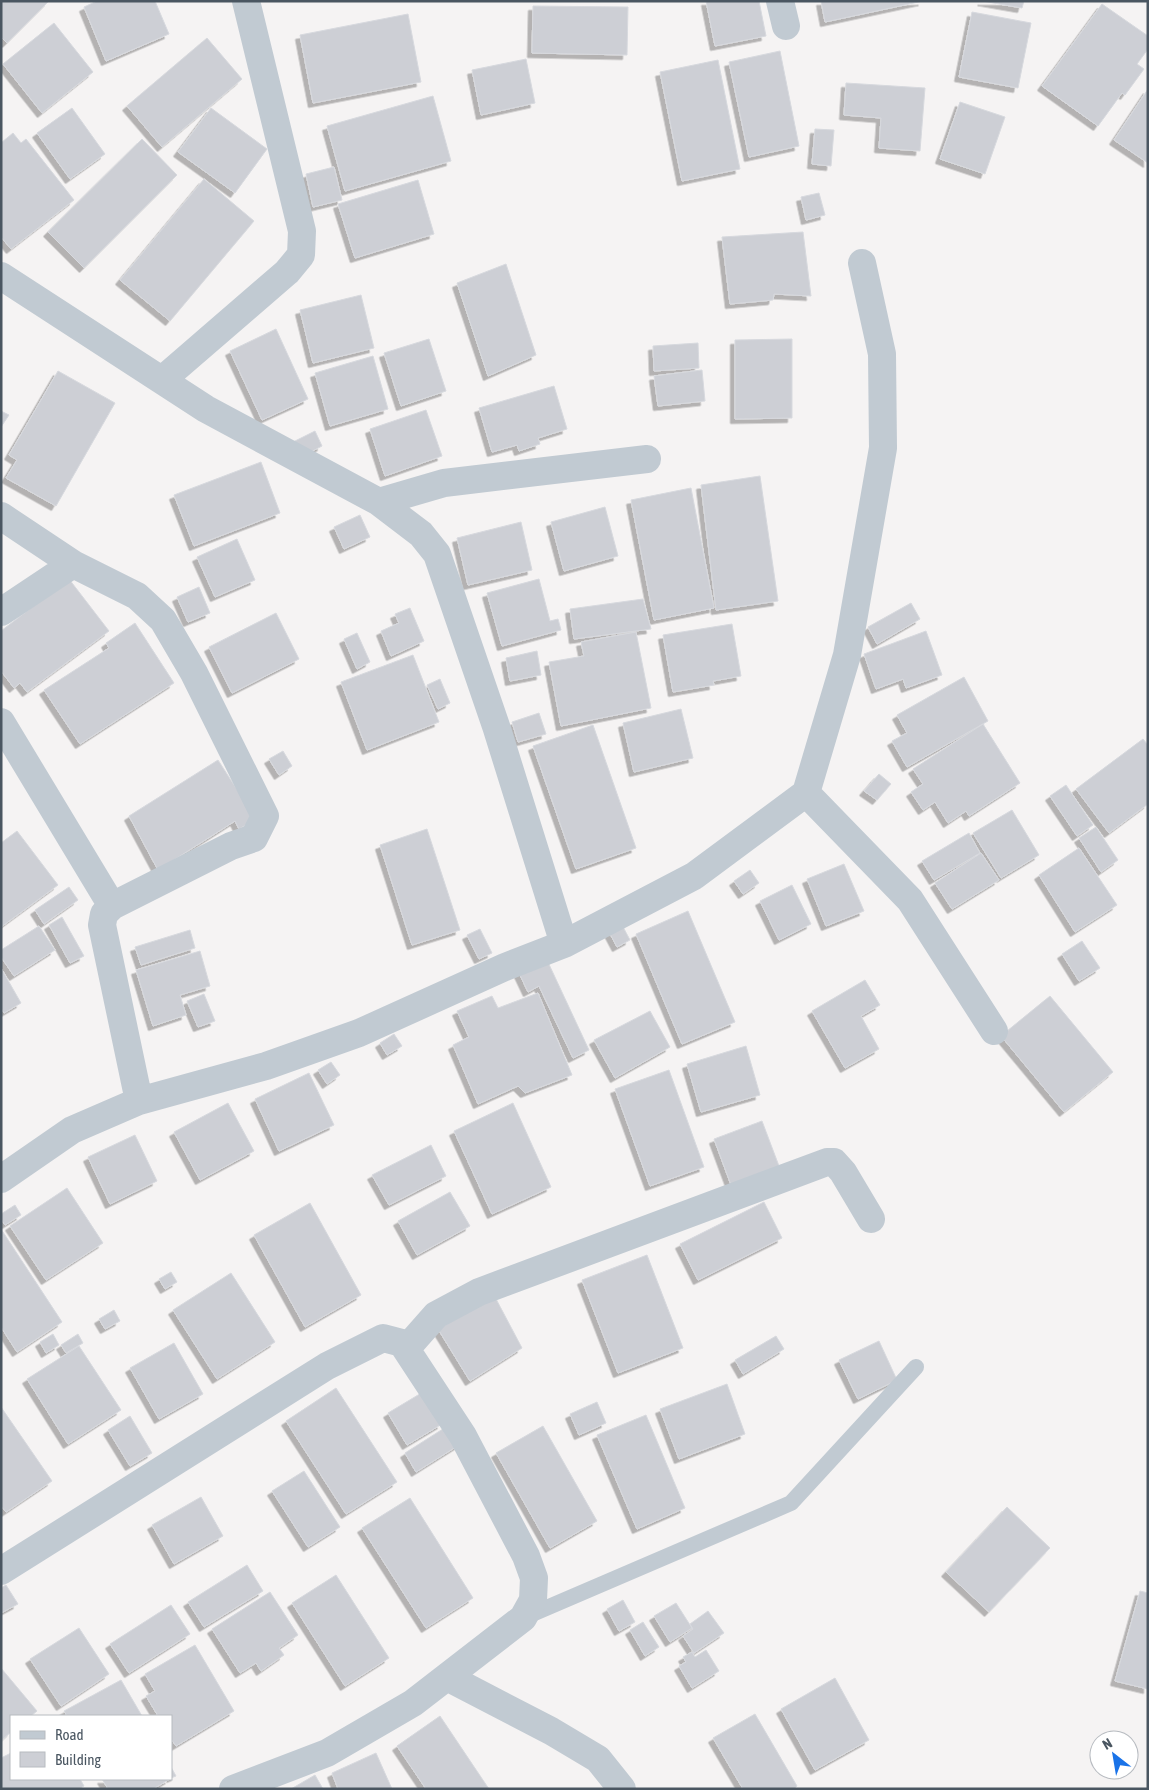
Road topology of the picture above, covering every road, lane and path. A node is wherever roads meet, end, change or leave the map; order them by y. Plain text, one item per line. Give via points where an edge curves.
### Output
1 (246, 1) edge
2 (862, 263) dead end
3 (1, 276) edge
4 (162, 380) junction
5 (647, 459) dead end
6 (379, 502) junction
7 (1, 516) edge
8 (73, 564) junction
9 (1, 612) edge
10 (1, 722) edge
11 (806, 793) junction
12 (112, 906) junction
13 (564, 944) junction
14 (994, 1031) dead end
15 (139, 1101) junction
16 (1, 1179) edge
17 (871, 1219) dead end
18 (406, 1349) junction
19 (916, 1367) dead end
20 (1, 1571) edge
21 (523, 1618) junction
22 (447, 1677) junction
23 (233, 1789) edge
24 (622, 1789) edge

1 - 4 street via 302,231 300,255 287,272
2 - 11 street via 882,354 883,448 847,655
3 - 4 street
4 - 6 street via 206,409
5 - 6 street via 444,482
6 - 13 street via 422,534 437,554 497,729
7 - 8 street
8 - 9 street
8 - 12 street via 137,596 163,620 194,673 265,816 254,838 231,846
10 - 12 street
11 - 13 street via 694,876
11 - 14 street via 910,900
12 - 15 street via 104,914 102,925
13 - 15 street via 359,1033 266,1066
15 - 16 street via 72,1130
17 - 18 street via 843,1172 834,1162 827,1162 479,1292 436,1315
18 - 20 street via 402,1342 383,1338 327,1366
18 - 21 street via 463,1436 526,1556 534,1578 533,1600
19 - 21 lane via 791,1503
21 - 22 street
22 - 23 street via 413,1703 326,1753
22 - 24 street via 598,1759

